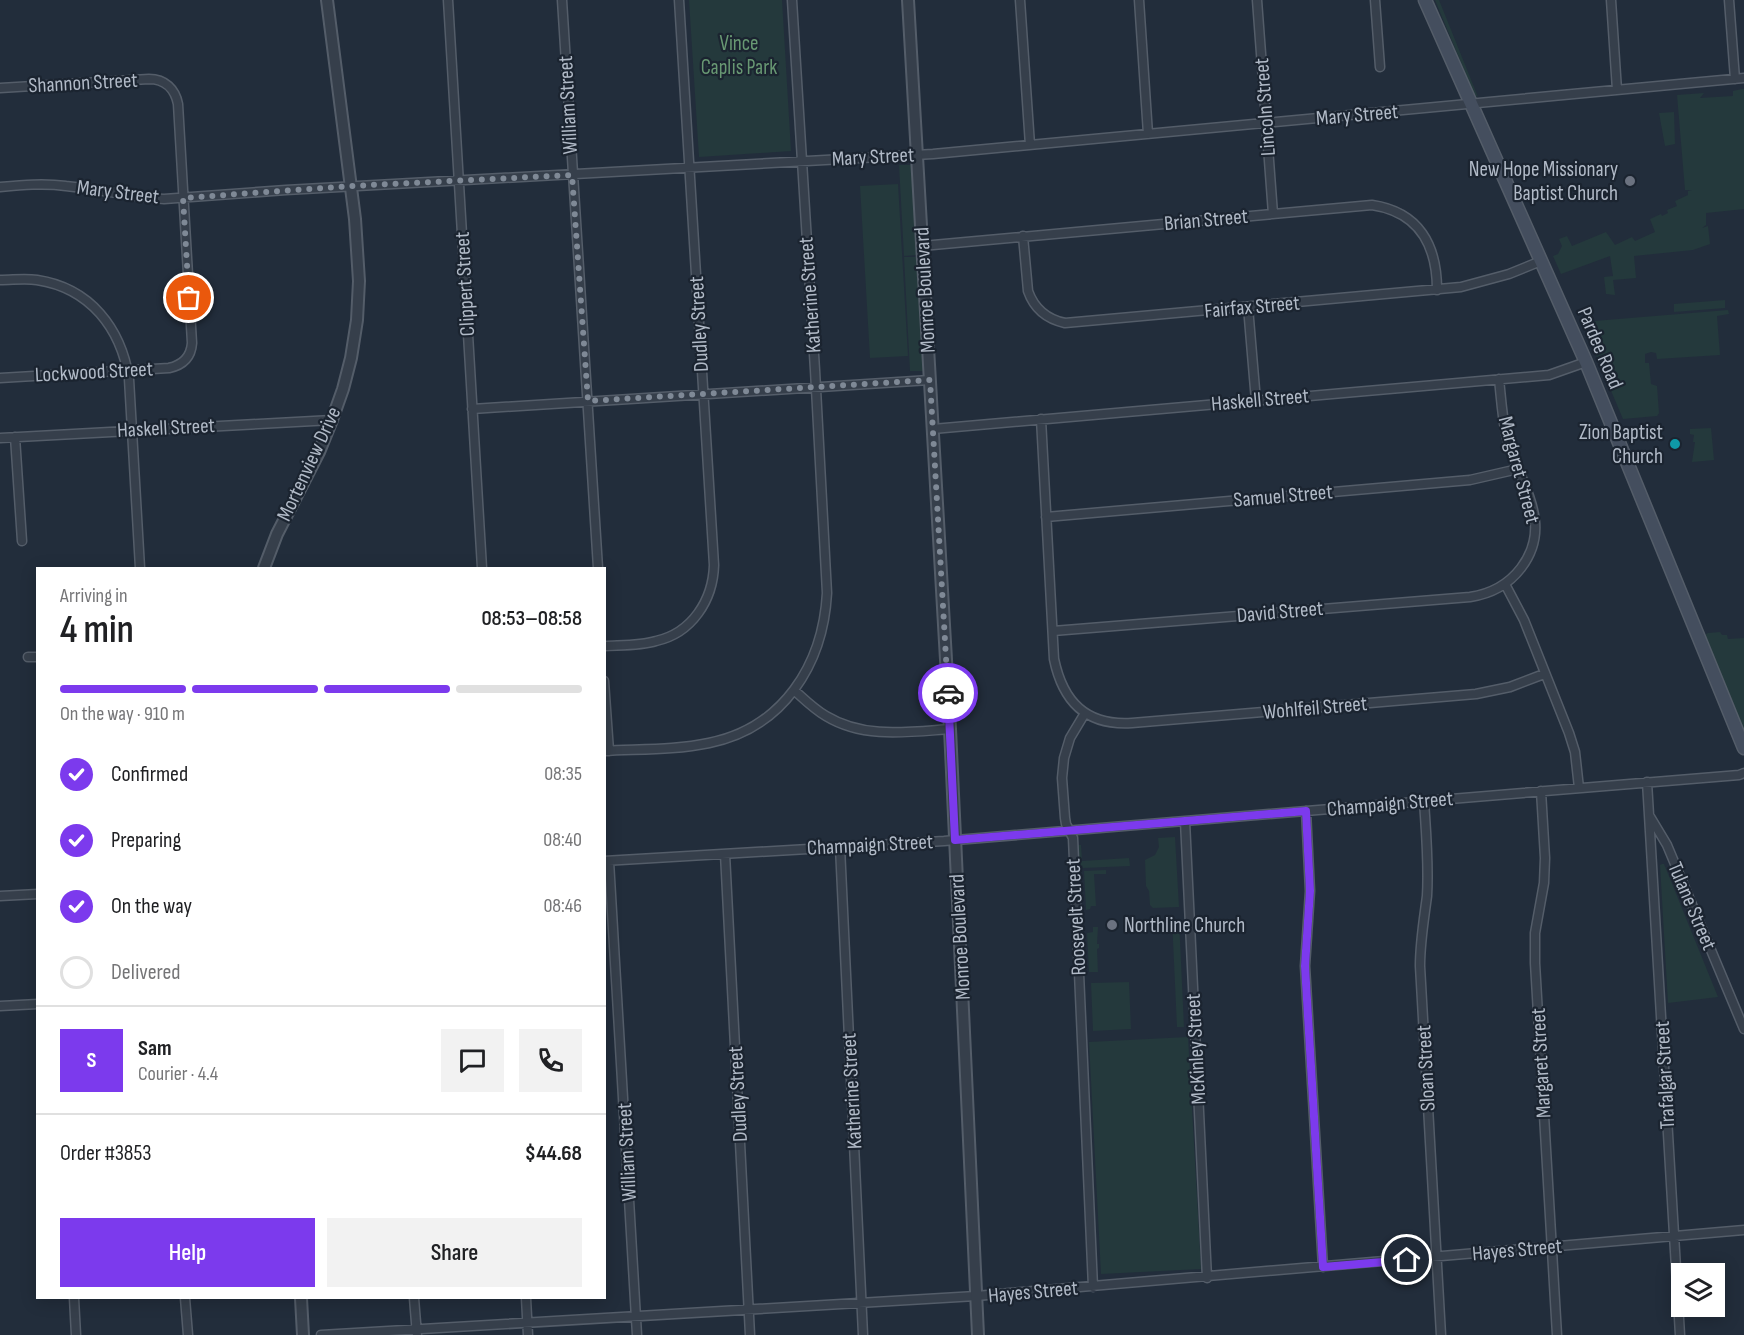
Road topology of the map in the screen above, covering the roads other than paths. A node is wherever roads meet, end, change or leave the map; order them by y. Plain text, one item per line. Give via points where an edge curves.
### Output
1 (327, 0) edge
2 (448, 0) edge
3 (562, 0) edge
4 (679, 0) edge
5 (792, 0) edge
6 (908, 0) edge
7 (1020, 0) edge
8 (1139, 0) edge
9 (1257, 0) edge
10 (1375, 0) edge
11 (1425, 0) edge
12 (1611, 0) edge
13 (1729, 0) edge
14 (1380, 67) dead end
15 (1740, 79) edge
16 (0, 88) edge
17 (1617, 90) junction
18 (1471, 104) junction
19 (1266, 123) junction
20 (1148, 134) junction
21 (1030, 145) junction
22 (917, 155) junction
23 (802, 161) junction
24 (690, 167) junction
25 (572, 175) junction
26 (459, 180) junction
27 (0, 186) edge
28 (351, 186) junction
29 (183, 198) junction
30 (1273, 214) junction
31 (1023, 236) junction
32 (922, 246) junction
33 (1541, 261) junction
34 (0, 280) edge
35 (1437, 290) junction
36 (1248, 307) junction
37 (1586, 362) junction
38 (128, 370) junction
39 (0, 378) edge
40 (1499, 379) junction
41 (930, 380) junction
42 (815, 387) junction
43 (704, 394) junction
44 (1256, 400) junction
45 (588, 401) junction
46 (472, 409) junction
47 (1041, 419) junction
48 (332, 420) junction
49 (933, 429) junction
50 (132, 430) junction
51 (15, 437) junction
52 (0, 438) edge
53 (1518, 469) junction
54 (1046, 517) junction
55 (22, 541) dead end
56 (140, 567) edge
57 (264, 567) edge
58 (482, 567) edge
59 (598, 567) edge
60 (1505, 584) junction
61 (1053, 631) junction
62 (606, 646) edge
63 (28, 657) dead end
64 (36, 657) edge
65 (1544, 674) junction
66 (794, 690) junction
67 (1084, 713) junction
68 (606, 728) edge
69 (950, 729) junction
70 (1744, 748) edge
71 (607, 751) edge
72 (1744, 773) edge
73 (1647, 782) junction
74 (1579, 788) junction
75 (1541, 791) junction
76 (1424, 801) junction
77 (1306, 811) junction
78 (1649, 815) junction
79 (1185, 821) junction
80 (1069, 830) junction
81 (955, 840) junction
82 (840, 847) junction
83 (725, 854) junction
84 (607, 861) edge
85 (36, 894) edge
86 (0, 896) edge
87 (36, 1004) edge
88 (0, 1006) edge
89 (1744, 1029) edge
90 (1744, 1230) edge
91 (1675, 1236) junction
92 (1552, 1247) junction
93 (1437, 1257) junction
94 (1323, 1267) junction
95 (1207, 1278) junction
96 (1093, 1287) junction
97 (976, 1296) junction
98 (74, 1299) edge
99 (185, 1299) edge
100 (301, 1299) edge
101 (414, 1299) edge
102 (526, 1299) edge
103 (862, 1303) junction
104 (749, 1310) junction
105 (636, 1316) junction
106 (527, 1323) junction
107 (416, 1332) edge
108 (76, 1335) edge
109 (188, 1335) edge
110 (303, 1335) edge
111 (321, 1335) edge
112 (528, 1335) edge
113 (637, 1335) edge
114 (750, 1335) edge
115 (863, 1335) edge
116 (978, 1335) edge
117 (1441, 1335) edge
118 (1557, 1335) edge
119 (1680, 1335) edge

1 - 28 street, Mortenview Drive
2 - 26 street, Clippert Street
3 - 25 street, William Street
4 - 24 street, Dudley Street
5 - 23 street, Katherine Street
6 - 22 street, Monroe Boulevard
7 - 21 street
8 - 20 street
9 - 19 street, Lincoln Street
10 - 14 street
11 - 18 main road, Pardee Road
12 - 17 street
13 - 15 street
15 - 17 street, Mary Street
16 - 29 street, Shannon Street via 149,79 165,83 178,104
17 - 18 street, Mary Street
18 - 19 street, Mary Street
18 - 33 main road, Pardee Road
19 - 20 street, Mary Street
19 - 30 street, Lincoln Street
20 - 21 street, Mary Street
21 - 22 street, Mary Street
22 - 23 street, Mary Street
22 - 32 street, Monroe Boulevard
23 - 24 street, Mary Street
23 - 42 street, Katherine Street
24 - 25 street, Mary Street
24 - 43 street, Dudley Street
25 - 26 street, Mary Street
25 - 45 street, William Street
26 - 28 street, Mary Street
26 - 46 street, Clippert Street
27 - 29 street, Mary Street via 49,184 145,198
28 - 29 street, Mary Street
28 - 48 street, Mortenview Drive via 359,303 351,358
29 - 38 street, Lockwood Street via 190,352 175,367
30 - 31 street, Brian Street
30 - 35 street, Brian Street via 1365,205 1396,212 1414,224 1429,243
31 - 32 street, Brian Street
31 - 36 street, Fairfax Street via 1028,291 1041,312 1058,321
32 - 41 street, Monroe Boulevard
33 - 35 street, Fairfax Street via 1485,282
33 - 37 main road, Pardee Road
34 - 38 street via 39,280 78,295 111,327
35 - 36 street, Fairfax Street
36 - 44 street
37 - 40 street, Haskell Street via 1550,375
37 - 70 main road, Pardee Road
38 - 39 street, Lockwood Street
38 - 50 street
40 - 44 street, Haskell Street
40 - 53 street, Margaret Street via 1506,434
41 - 42 street
41 - 49 street, Monroe Boulevard
42 - 43 street
42 - 66 street, Katherine Street via 826,610 812,661
43 - 45 street
43 - 62 street, Dudley Street via 714,565 709,595 693,619 671,636 649,643
44 - 47 street, Haskell Street
45 - 46 street
45 - 59 street, William Street
46 - 58 street, Clippert Street
47 - 49 street, Haskell Street
47 - 54 street
48 - 50 street, Haskell Street
48 - 57 street, Mortenview Drive
49 - 69 street, Monroe Boulevard
50 - 51 street, Haskell Street
50 - 56 street
51 - 52 street, Haskell Street
51 - 55 street
53 - 54 street, Samuel Street via 1470,480
53 - 60 street, Margaret Street via 1536,525 1526,561
54 - 61 street
60 - 61 street, David Street via 1470,597
60 - 65 street via 1524,620
61 - 67 street via 1058,676
63 - 64 street
65 - 67 street, Wohlfeil Street via 1491,692 1123,724
65 - 74 street via 1572,742
66 - 69 street via 826,716 869,732
66 - 71 street via 764,719 725,739 693,746
67 - 80 street, Roosevelt Street via 1064,758 1064,808
68 - 71 street
69 - 81 street, Monroe Boulevard
72 - 73 street, Champaign Street
73 - 74 street, Champaign Street
73 - 78 street, Tulane Street
74 - 75 street, Champaign Street
75 - 76 street, Champaign Street
75 - 92 street, Margaret Street via 1545,858 1535,963
76 - 77 street, Champaign Street
76 - 93 street, Sloan Street via 1427,886 1420,966
77 - 79 street, Champaign Street
77 - 94 street via 1310,891 1305,966
78 - 89 street, Tulane Street via 1667,845
78 - 91 street, Trafalgar Street
79 - 80 street, Champaign Street
79 - 95 street, McKinley Street
80 - 81 street, Champaign Street
80 - 96 street, Roosevelt Street via 1073,845
81 - 82 street, Champaign Street
81 - 97 street, Monroe Boulevard
82 - 83 street, Champaign Street
82 - 103 street, Katherine Street
83 - 84 street, Champaign Street
83 - 104 street, Dudley Street
84 - 105 street, William Street
85 - 86 street
87 - 88 street
90 - 91 street, Hayes Street
91 - 92 street, Hayes Street
91 - 119 street, Trafalgar Street
92 - 93 street, Hayes Street
92 - 118 street, Margaret Street
93 - 94 street, Hayes Street
93 - 117 street, Sloan Street
94 - 95 street, Hayes Street
95 - 96 street, Hayes Street
96 - 97 street, Hayes Street
97 - 103 street, Hayes Street
97 - 116 street, Monroe Boulevard
98 - 108 street
99 - 109 street
100 - 110 street
101 - 107 street
102 - 106 street
103 - 104 street, Hayes Street
103 - 115 street, Katherine Street
104 - 105 street, Hayes Street
104 - 114 street, Dudley Street
105 - 106 street, Hayes Street
105 - 113 street, William Street
106 - 107 street, Hayes Street
106 - 112 street
107 - 111 street, Hayes Street

